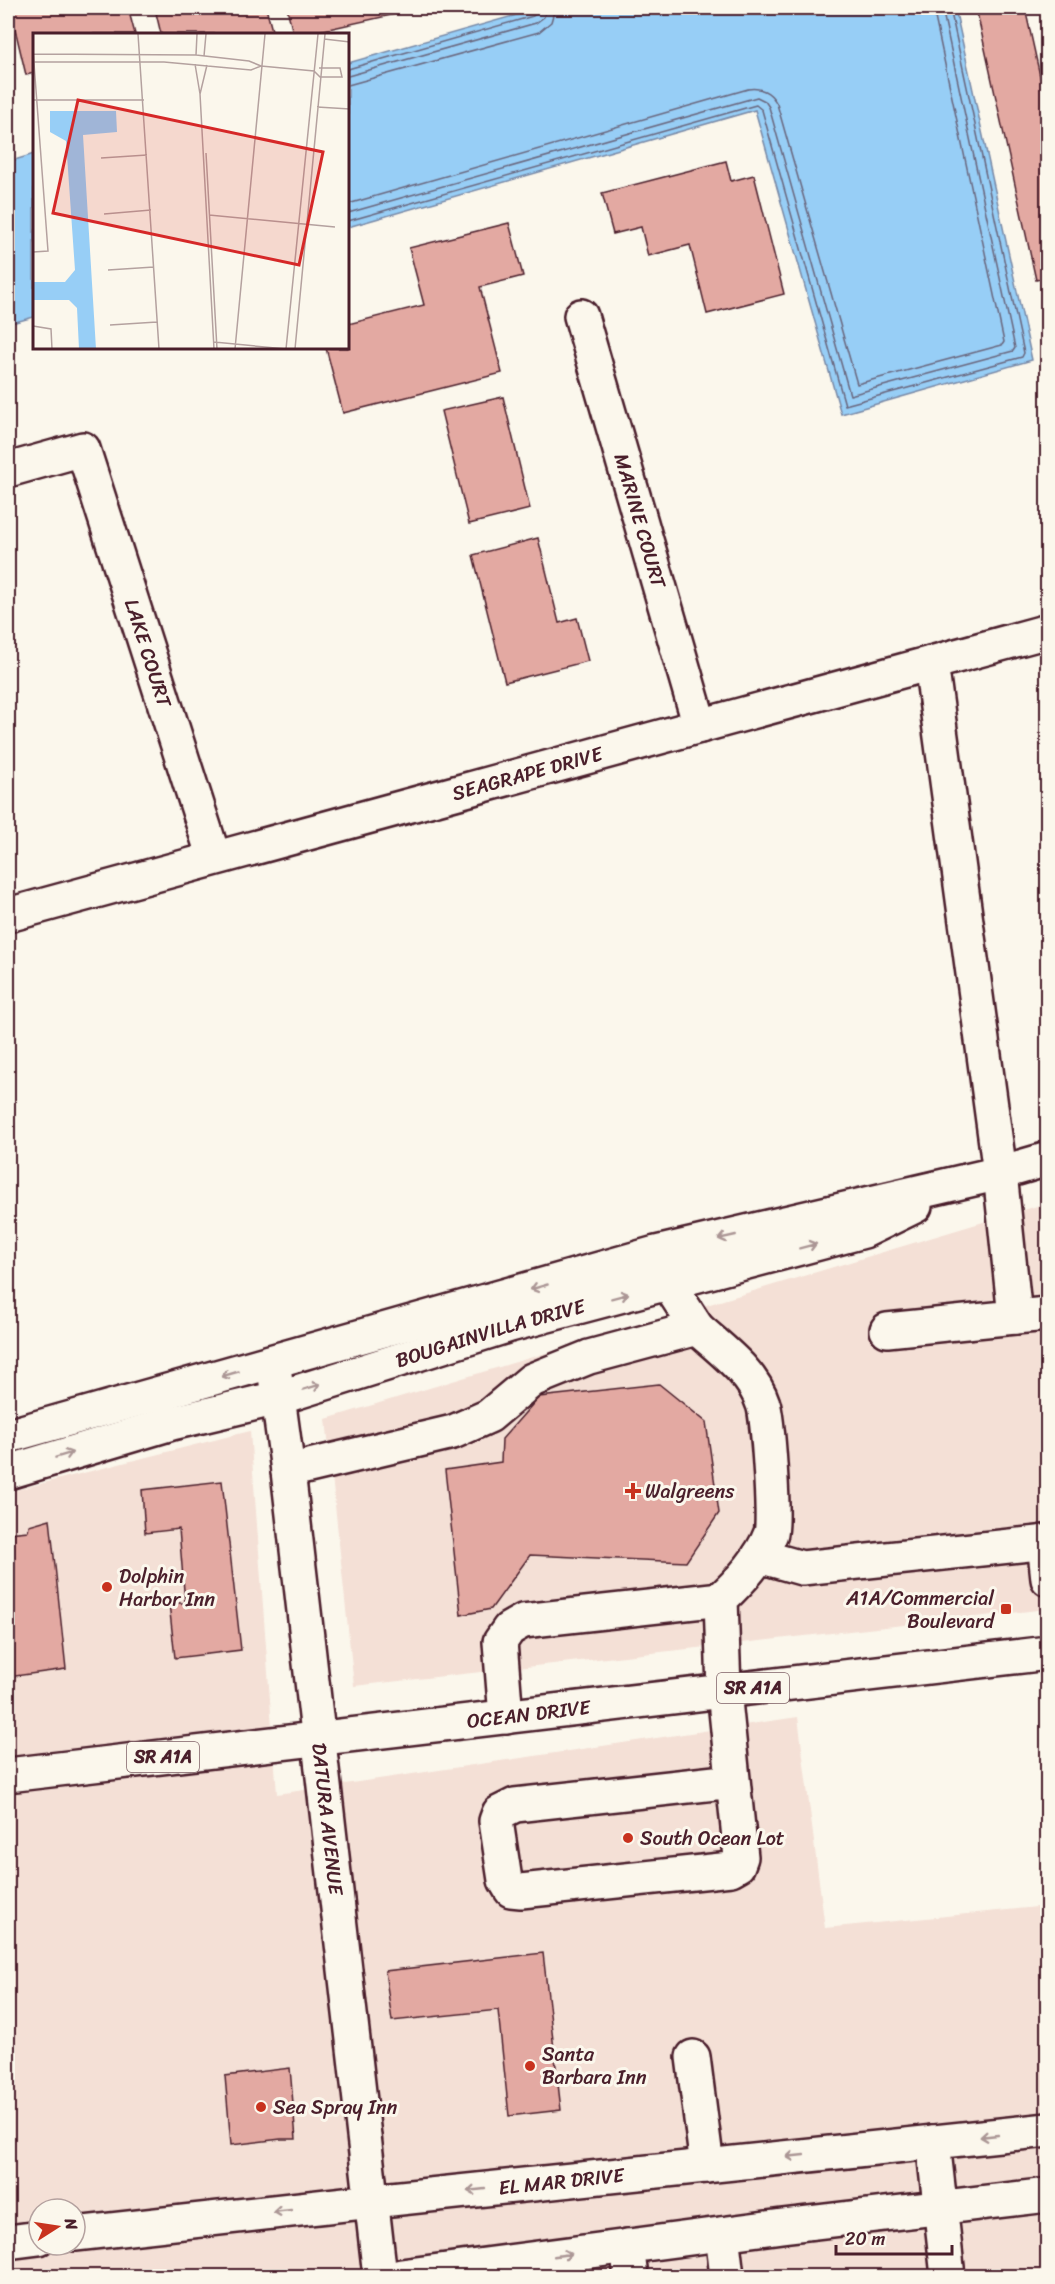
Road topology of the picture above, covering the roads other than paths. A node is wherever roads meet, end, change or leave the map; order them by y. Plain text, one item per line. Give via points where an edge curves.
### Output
1 (581, 316) dead end
2 (8, 470) edge
3 (1047, 631) edge
4 (931, 663) junction
5 (700, 726) junction
6 (214, 858) junction
7 (8, 915) edge
8 (1047, 1159) edge
9 (1000, 1173) junction
10 (968, 1180) junction
11 (656, 1253) junction
12 (668, 1283) junction
13 (1047, 1314) edge
14 (1015, 1317) junction
15 (697, 1328) junction
16 (887, 1330) dead end
17 (273, 1362) junction
18 (278, 1398) junction
19 (8, 1436) edge
20 (288, 1471) junction
21 (8, 1472) edge
22 (1046, 1542) edge
23 (759, 1556) junction
24 (1047, 1579) edge
25 (721, 1599) junction
26 (1047, 1653) edge
27 (724, 1691) junction
28 (506, 1717) junction
29 (318, 1738) junction
30 (8, 1775) edge
31 (733, 1780) junction
32 (693, 2057) dead end
33 (1047, 2130) edge
34 (933, 2142) junction
35 (706, 2166) junction
36 (1047, 2195) edge
37 (372, 2201) junction
38 (940, 2207) junction
39 (87, 2233) edge
40 (722, 2234) junction
41 (27, 2240) edge
42 (8, 2242) edge
43 (629, 2261) edge
44 (380, 2277) edge
45 (401, 2277) edge
46 (727, 2277) edge
47 (948, 2277) edge

1 - 5 street, MARINE COURT
2 - 6 street, LAKE COURT via 83,449
3 - 4 street, SEAGRAPE DRIVE
4 - 5 street, SEAGRAPE DRIVE
4 - 9 street
5 - 6 street, SEAGRAPE DRIVE
6 - 7 street, SEAGRAPE DRIVE
8 - 9 street, BOUGAINVILLA DRIVE
9 - 10 street, BOUGAINVILLA DRIVE
9 - 14 street
10 -> 11 street, BOUGAINVILLA DRIVE
12 -> 10 street, BOUGAINVILLA DRIVE via 864,1231
11 - 12 street
11 -> 17 street, BOUGAINVILLA DRIVE
12 - 15 street
18 -> 12 street, BOUGAINVILLA DRIVE via 510,1325
13 - 14 street
14 - 16 street
15 - 20 street via 589,1357 532,1380 489,1416 453,1432
15 - 23 street via 739,1367 764,1404 772,1531
17 - 18 street, DATURA AVENUE
17 -> 19 street, BOUGAINVILLA DRIVE
18 - 20 street, DATURA AVENUE
21 -> 18 street, BOUGAINVILLA DRIVE via 172,1423
20 - 29 street, DATURA AVENUE
22 - 23 street via 802,1568
22 - 24 street
23 - 25 street
25 - 27 street
25 - 28 street via 516,1625 500,1642
26 - 27 street, OCEAN DRIVE / SR A1A
27 - 28 street, OCEAN DRIVE / SR A1A
27 - 31 street
28 - 29 street, OCEAN DRIVE / SR A1A
29 - 30 street, OCEAN DRIVE / SR A1A
29 - 37 street, DATURA AVENUE
31 - 31 street via 741,1857 731,1869 521,1891 511,1890 505,1880 496,1821 499,1813 515,1805
32 - 35 street
33 -> 34 street, EL MAR DRIVE
34 -> 35 street, EL MAR DRIVE
34 - 38 street
35 -> 37 street, EL MAR DRIVE
36 - 38 street
37 -> 39 street, EL MAR DRIVE
37 - 44 street, DATURA AVENUE
38 - 40 street
38 - 47 street
40 - 43 street
40 - 46 street
41 - 42 street
45 -> 43 street

